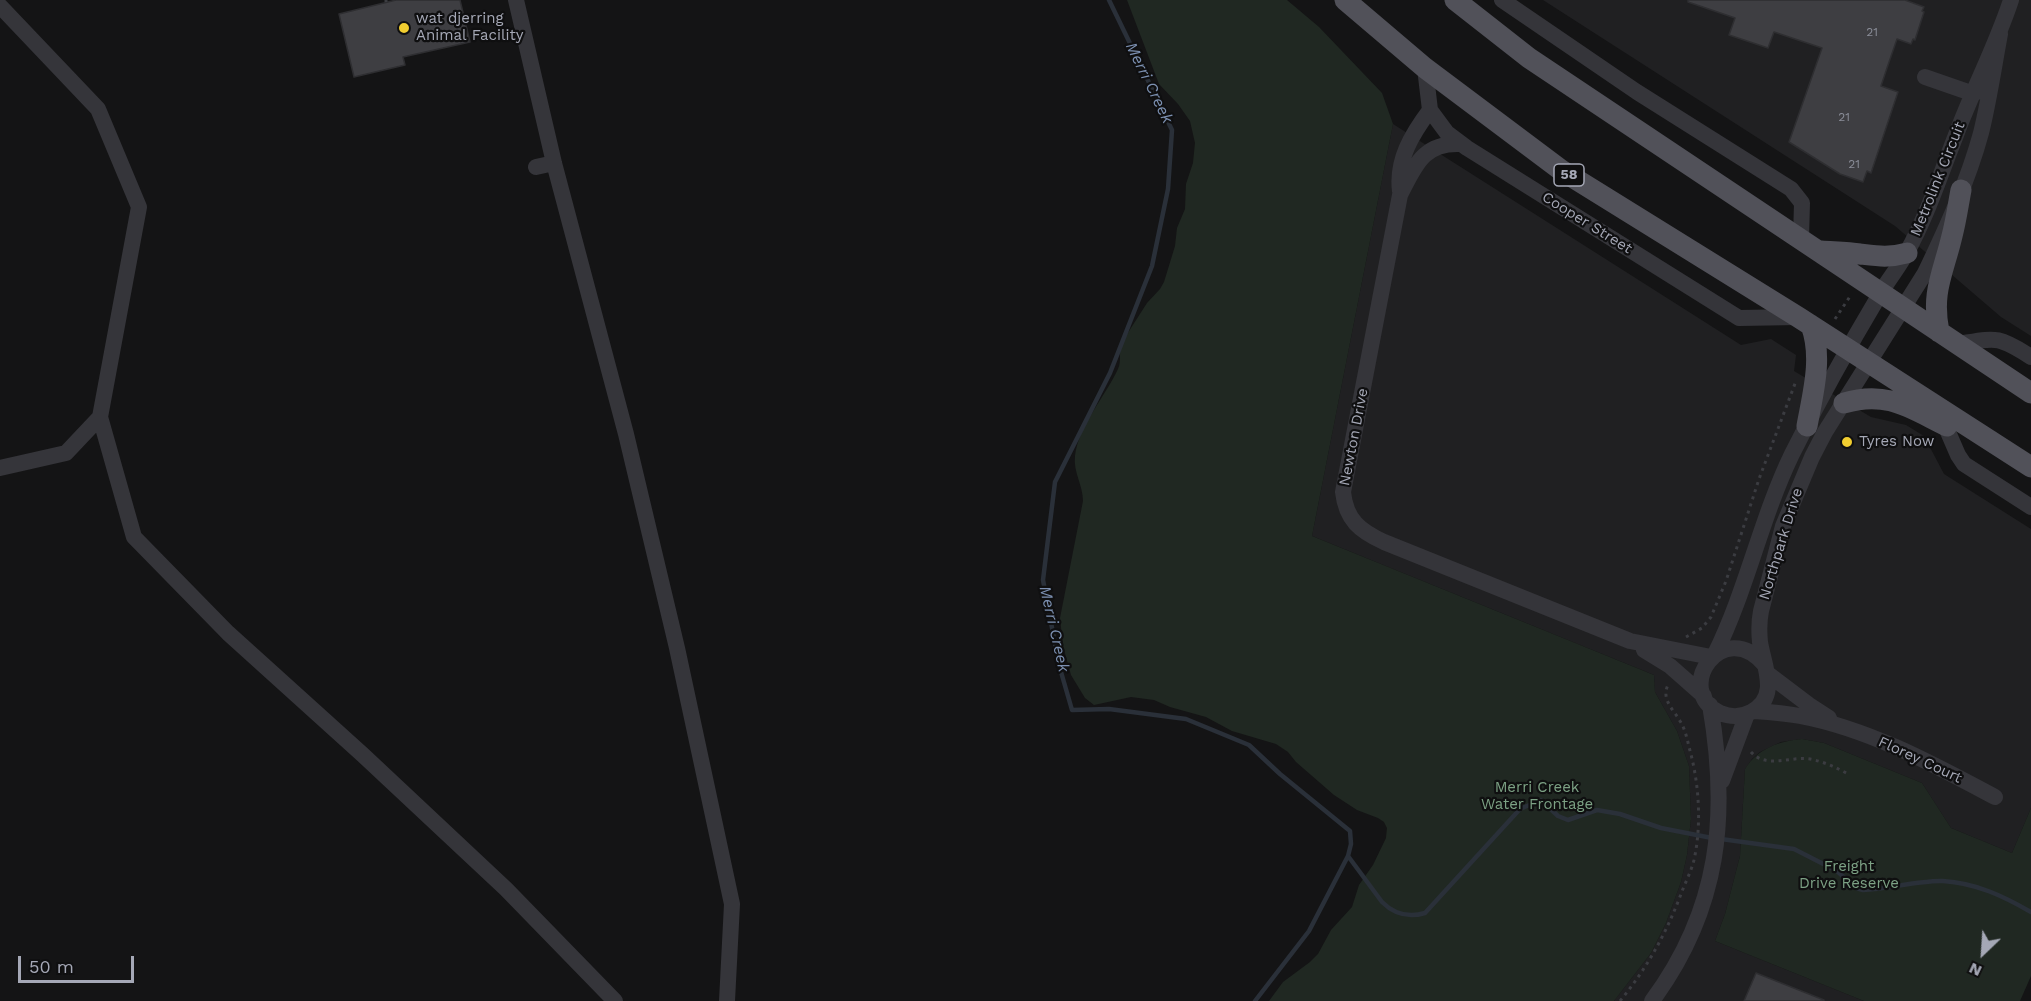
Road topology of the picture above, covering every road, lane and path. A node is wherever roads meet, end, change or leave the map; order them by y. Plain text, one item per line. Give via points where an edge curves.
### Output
1 (516, 0) edge
2 (1345, 0) edge
3 (1455, 0) edge
4 (1502, 0) edge
5 (2010, 0) edge
6 (0, 6) edge
7 (2000, 34) junction
8 (1425, 68) junction
9 (1924, 77) dead end
10 (1974, 94) junction
11 (1430, 110) junction
12 (1461, 144) junction
13 (554, 163) junction
14 (536, 167) dead end
15 (1961, 190) junction
16 (1400, 195) junction
17 (1801, 238) junction
18 (1821, 251) junction
19 (1907, 253) junction
20 (1881, 292) junction
21 (1851, 295) dead end
22 (1903, 306) junction
23 (1835, 319) dead end
24 (1805, 321) junction
25 (1939, 332) junction
26 (1957, 344) junction
27 (1848, 350) junction
28 (2031, 357) edge
29 (1870, 363) junction
30 (1796, 379) dead end
31 (2031, 393) edge
32 (1844, 403) junction
33 (100, 417) junction
34 (1945, 425) junction
35 (1807, 426) junction
36 (2024, 462) edge
37 (0, 468) edge
38 (2031, 507) edge
39 (1630, 641) junction
40 (1684, 646) dead end
41 (1713, 656) junction
42 (1767, 670) junction
43 (1670, 682) dead end
44 (1707, 701) junction
45 (1750, 713) junction
46 (1843, 726) junction
47 (1751, 752) dead end
48 (1850, 775) dead end
49 (1719, 787) junction
50 (1995, 797) dead end
51 (615, 1001) edge
52 (727, 1001) edge
53 (1620, 1001) edge
54 (1653, 1001) edge

1 - 13 street
2 - 8 main road, Cooper Street / 58
3 - 17 main road via 1529,58
4 - 17 street via 1637,92 1791,189 1802,203
5 - 7 street, Metrolink Circuit
6 - 33 street via 98,109 139,207
7 - 10 street, Metrolink Circuit
7 - 15 street, Metrolink Circuit via 1981,133
8 - 11 street
8 - 24 main road, Cooper Street / 58 via 1561,170
9 - 10 street
10 - 19 street, Metrolink Circuit via 1933,200
11 - 12 street, Cooper Street
11 - 16 street, Newton Drive via 1407,147 1400,171
12 - 16 street, Newton Drive via 1444,144 1430,150
12 - 24 street, Cooper Street via 1739,318
13 - 14 street
13 - 52 street via 626,434 732,904
15 - 22 street, Metrolink Circuit via 1925,273
15 - 25 main road via 1937,289
16 - 39 street, Newton Drive via 1343,492 1353,522 1384,542
17 - 18 main road
18 - 19 main road via 1880,257
18 - 20 main road
19 - 20 street, Metrolink Circuit
20 - 22 main road
20 - 27 street, Metrolink Circuit
21 - 23 path
22 - 25 main road
22 - 29 street, Northpark Drive
24 - 27 main road, Cooper Street / 58
24 - 35 main road via 1817,344
25 - 26 main road
26 - 28 street via 1991,338
26 - 31 main road
27 - 29 main road, Cooper Street / 58
27 - 35 street, Northpark Drive
29 - 32 street, Northpark Drive
29 - 36 main road, Cooper Street / 58
30 - 40 path via 1711,617 1702,628 1686,635
32 - 34 main road via 1867,398 1887,400
32 - 42 street, Northpark Drive via 1812,458 1783,526 1761,610 1760,640
33 - 37 street via 66,453
33 - 51 street via 134,537 228,633 506,889
34 - 36 main road
34 - 38 street via 1964,464
35 - 41 street, Northpark Drive via 1776,494 1738,604
39 - 41 street, Newton Drive
39 - 44 street, Newton Drive via 1671,666
41 - 42 street via 1726,649 1748,650
41 - 44 street via 1701,676
42 - 45 street via 1767,695
42 - 46 street, Florey Court via 1809,705
43 - 53 path via 1666,698 1680,721 1690,750 1697,788 1694,860 1658,948
44 - 45 street via 1727,716
44 - 49 street
45 - 46 street, Florey Court via 1789,714
45 - 49 street
46 - 50 street, Florey Court
47 - 48 path via 1766,761 1816,760
49 - 54 street via 1717,845 1708,888 1690,939

